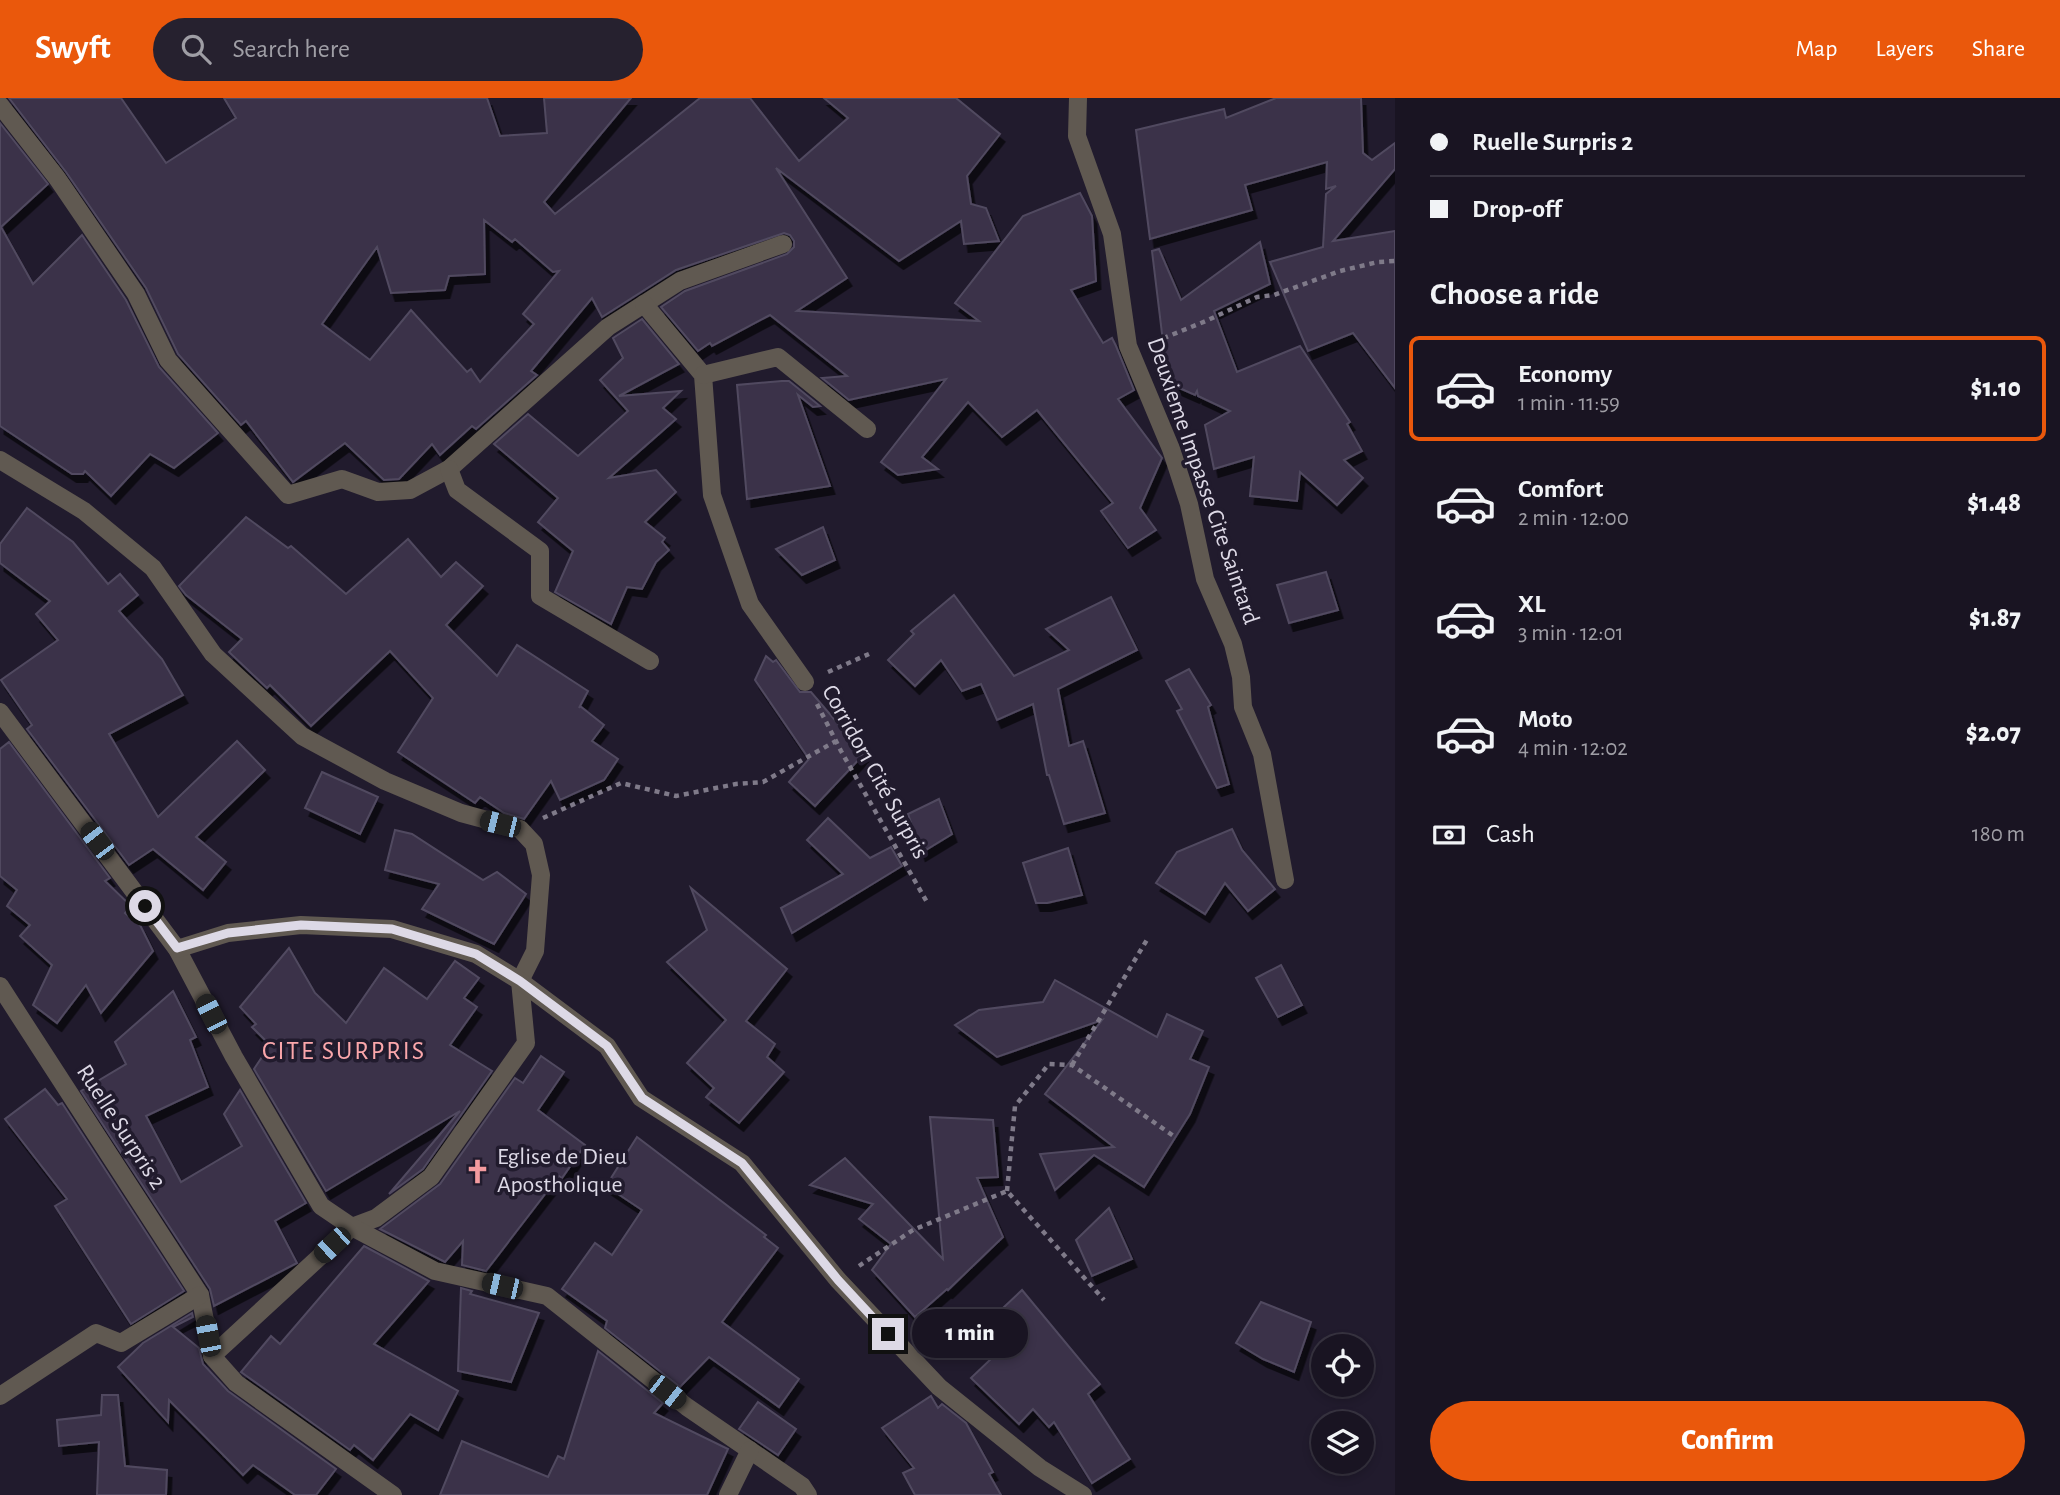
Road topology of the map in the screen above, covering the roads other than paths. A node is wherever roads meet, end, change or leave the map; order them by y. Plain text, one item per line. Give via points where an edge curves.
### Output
1 (1078, 98) edge
2 (0, 105) edge
3 (783, 244) dead end
4 (644, 304) junction
5 (703, 375) junction
6 (867, 429) dead end
7 (0, 460) edge
8 (449, 469) junction
9 (650, 661) dead end
10 (805, 681) road end
11 (0, 712) edge
12 (1285, 880) dead end
13 (177, 948) junction
14 (520, 981) junction
15 (0, 986) edge
16 (352, 1227) junction
17 (200, 1295) junction
18 (212, 1356) junction
19 (0, 1396) edge
20 (750, 1450) junction
21 (393, 1495) edge
22 (728, 1495) edge
23 (808, 1495) edge
24 (1083, 1495) edge

1 - 12 street, Deuxieme Impasse Cite Saintard via 1077,136 1112,234 1130,351 1171,449 1206,579 1233,644 1244,707 1262,754
2 - 8 street via 57,178 136,294 168,360 288,495 342,479 378,492 410,490
3 - 4 street via 680,281
4 - 5 street
4 - 8 street via 608,327
5 - 6 street via 778,358
5 - 10 street via 712,495 750,604
7 - 14 street via 83,511 153,568 213,654 302,736 385,781 460,813 520,829 534,844 541,875 534,951
8 - 9 street via 457,490 540,551 540,596
11 - 13 street
13 - 14 street via 228,933 301,925 392,929 476,954
13 - 16 street via 321,1206
14 - 16 street via 526,1043 431,1177 376,1218
14 - 24 street via 607,1046 642,1098 742,1163 838,1280 939,1387 1040,1468
15 - 17 street, Ruelle Surpris 2
16 - 18 street
16 - 20 street via 435,1271 547,1296 687,1407
17 - 18 street
17 - 19 street via 121,1343 96,1333
18 - 21 street via 236,1383
20 - 22 street
20 - 23 street

